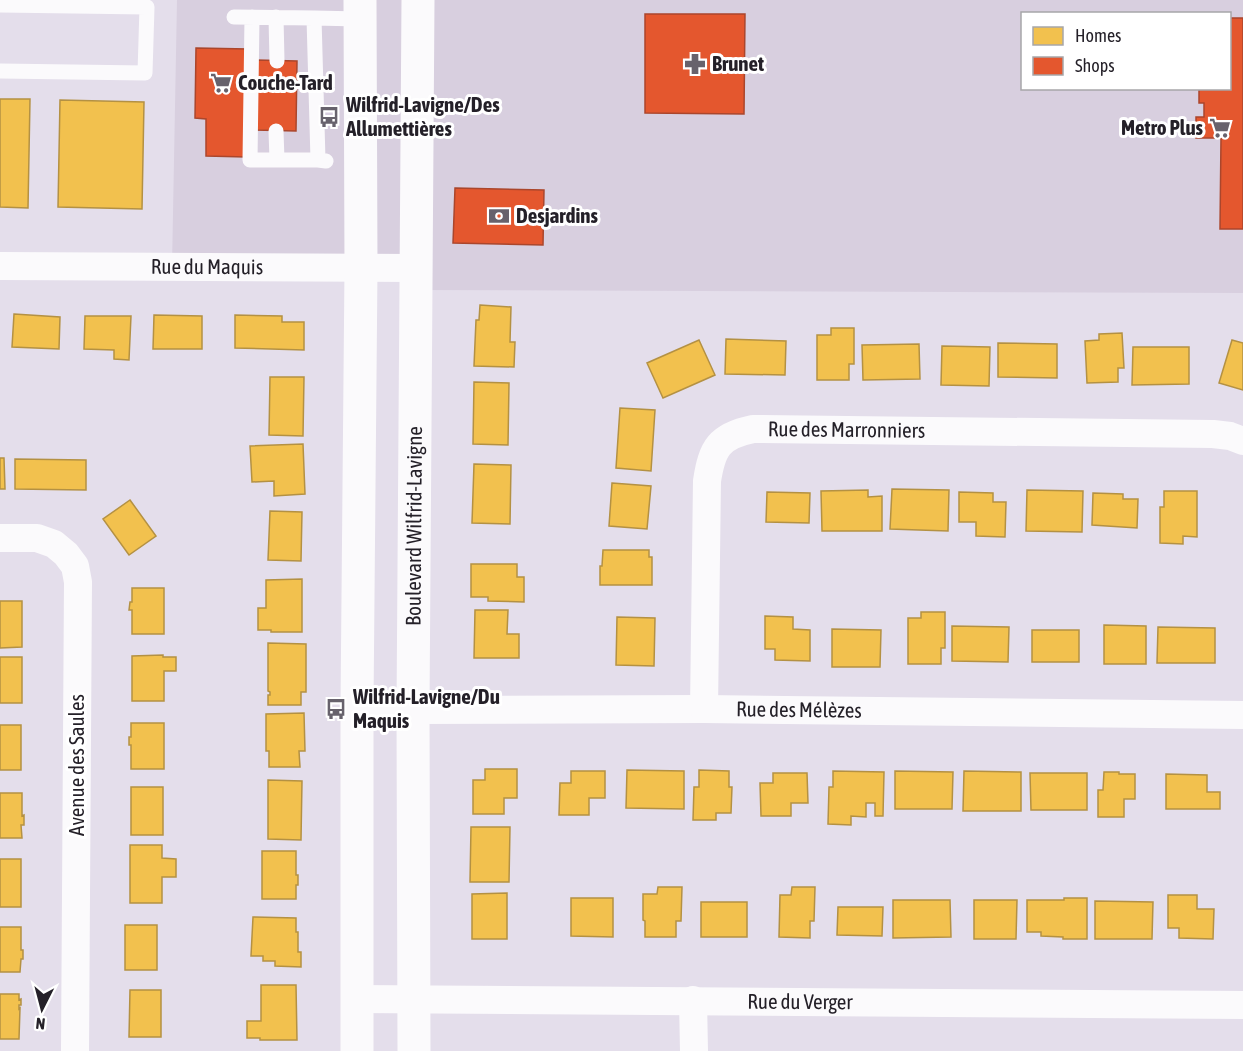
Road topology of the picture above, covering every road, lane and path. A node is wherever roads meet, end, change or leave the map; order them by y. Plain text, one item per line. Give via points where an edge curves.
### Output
1 (418, 0) edge
2 (0, 5) edge
3 (360, 9) edge
4 (234, 17) dead end
5 (252, 17) junction
6 (276, 18) junction
7 (314, 18) junction
8 (277, 61) dead end
9 (0, 71) edge
10 (276, 130) dead end
11 (277, 160) junction
12 (0, 266) edge
13 (361, 268) junction
14 (415, 268) junction
15 (1243, 441) edge
16 (0, 538) edge
17 (357, 706) junction
18 (704, 709) junction
19 (413, 710) junction
20 (1243, 715) edge
21 (356, 999) junction
22 (415, 999) junction
23 (693, 1000) junction
24 (1243, 1005) edge
25 (75, 1051) edge
26 (357, 1051) edge
27 (414, 1051) edge
28 (694, 1051) edge

1 - 14 street, Boulevard Wilfrid-Lavigne
2 - 9 lane via 147,7 145,73
3 - 7 lane
3 - 13 street
4 - 5 lane
5 - 6 lane
5 - 11 lane via 250,160
6 - 7 lane
6 - 8 lane
7 - 11 lane via 322,160
10 - 11 lane
12 - 13 street, Rue du Maquis
13 - 14 street, Rue du Maquis
13 - 17 street
14 - 19 street, Boulevard Wilfrid-Lavigne
15 - 18 street, Rue des Marronniers via 1214,434 753,429 736,433 714,451 707,481
16 - 25 street, Avenue des Saules via 37,538 54,544 75,566 78,582
17 - 19 street, Rue des Mélèzes
17 - 21 street
18 - 19 street, Rue des Mélèzes
18 - 20 street, Rue des Mélèzes
19 - 22 street, Boulevard Wilfrid-Lavigne
21 - 22 street, Rue du Verger
21 - 26 street
22 - 23 street, Rue du Verger
22 - 27 street, Boulevard Wilfrid-Lavigne
23 - 24 street, Rue du Verger
23 - 28 street

